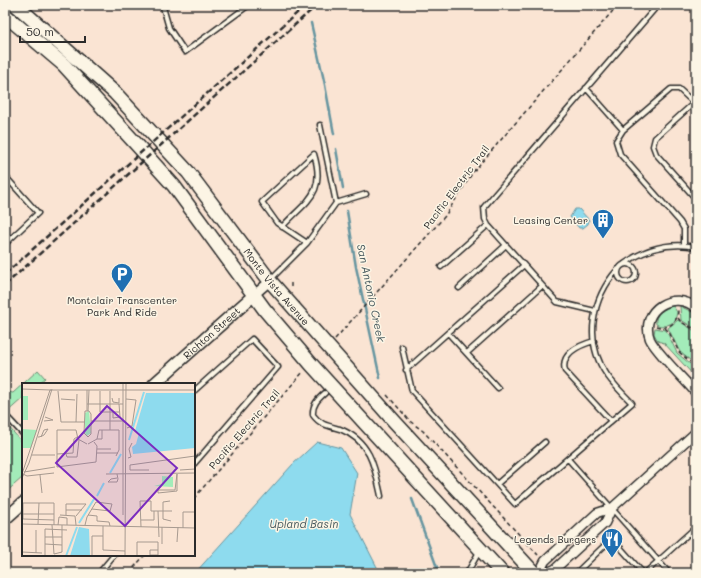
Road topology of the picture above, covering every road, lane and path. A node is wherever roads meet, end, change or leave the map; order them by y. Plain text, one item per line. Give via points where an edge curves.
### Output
1 (16, 5) edge
2 (164, 5) edge
3 (249, 5) edge
4 (618, 5) edge
5 (658, 5) edge
6 (5, 15) edge
7 (586, 88) junction
8 (695, 102) edge
9 (320, 125) dead end
10 (623, 130) junction
11 (5, 176) edge
12 (366, 194) dead end
13 (696, 198) edge
14 (336, 203) junction
15 (488, 225) junction
16 (282, 227) junction
17 (307, 243) junction
18 (5, 244) edge
19 (506, 245) junction
20 (684, 245) junction
21 (696, 247) edge
22 (624, 264) junction
23 (524, 265) junction
24 (441, 267) dead end
25 (618, 269) junction
26 (270, 281) junction
27 (291, 283) dead end
28 (542, 286) junction
29 (459, 288) dead end
30 (292, 289) dead end
31 (254, 295) junction
32 (677, 300) junction
33 (696, 308) edge
34 (595, 311) junction
35 (678, 317) junction
36 (648, 324) junction
37 (665, 328) junction
38 (696, 330) edge
39 (331, 333) dead end
40 (448, 333) junction
41 (594, 341) junction
42 (402, 347) dead end
43 (467, 353) junction
44 (696, 367) edge
45 (305, 370) dead end
46 (406, 370) junction
47 (155, 383) edge
48 (498, 388) dead end
49 (195, 390) edge
50 (696, 392) edge
51 (325, 393) dead end
52 (386, 394) dead end
53 (9, 419) dead end
54 (611, 422) junction
55 (696, 432) edge
56 (22, 433) edge
57 (545, 442) dead end
58 (568, 459) junction
59 (195, 463) edge
60 (497, 484) junction
61 (381, 496) dead end
62 (195, 497) edge
63 (22, 504) edge
64 (612, 508) junction
65 (5, 519) edge
66 (696, 527) edge
67 (481, 550) junction
68 (538, 555) dead end
69 (113, 556) edge
70 (144, 556) edge
71 (658, 561) junction
72 (98, 573) edge
73 (129, 573) edge
74 (467, 573) edge
75 (502, 573) edge
76 (534, 573) edge
77 (539, 573) edge
78 (546, 573) edge
79 (576, 573) edge
80 (644, 573) edge
81 (669, 573) edge

1 - 26 main road, Monte Vista Avenue via 115,93 182,166
2 - 3 lane via 169,28 185,52
4 - 39 path, Pacific Electric Trail via 473,172 445,216 374,298 336,339
5 - 7 lane
6 - 31 main road via 64,65 174,186
7 - 10 lane
7 - 15 lane via 484,207
8 - 10 lane via 679,89 671,89
8 - 13 lane via 655,138 653,146 656,154
9 - 14 lane
10 - 20 lane via 616,141 618,150 680,222 684,229
11 - 18 lane via 38,214
12 - 14 lane
14 - 17 lane
15 - 19 lane
15 - 24 lane
16 - 16 lane via 262,202 314,154 318,168 316,191
16 - 17 lane
17 - 26 lane
19 - 23 lane
19 - 29 lane
20 - 21 lane
20 - 22 lane via 653,248
22 - 25 lane
22 - 25 lane via 634,267 636,274 633,280 626,282 620,279
23 - 28 lane
23 - 40 lane
25 - 34 lane via 605,285
26 - 31 street, Richton Street
26 - 76 main road, Monte Vista Avenue
27 - 30 path
28 - 34 lane via 560,304
28 - 43 lane
31 - 47 street, Richton Street
31 - 67 main road via 311,364
32 - 33 street
32 - 35 path
32 - 36 street via 657,307
34 - 41 lane
35 - 37 path
35 - 38 path via 681,322
36 - 37 path
36 - 50 street via 652,344
37 - 44 path via 679,352
40 - 43 lane
40 - 46 lane
41 - 54 lane via 607,376 632,403
41 - 54 lane via 576,347 567,356 564,361 565,371
42 - 46 lane
43 - 48 lane
45 - 62 path, Pacific Electric Trail
46 - 60 lane via 412,391
49 - 59 lane via 252,339 278,367
51 - 61 lane via 313,408 313,415 324,425 341,430 364,445 372,460
52 - 68 path via 411,422 423,430
53 - 56 lane
54 - 58 lane
55 - 64 street
57 - 60 lane
58 - 60 lane via 515,504
58 - 64 lane
63 - 65 street
64 - 71 lane
64 - 77 street via 597,513 545,561
64 - 78 street via 605,523 555,569
66 - 71 lane
67 - 74 lane
67 - 75 main road
69 - 72 lane
70 - 73 path
71 - 80 lane
71 - 81 lane
79 - 80 lane via 604,546 612,542 618,545

